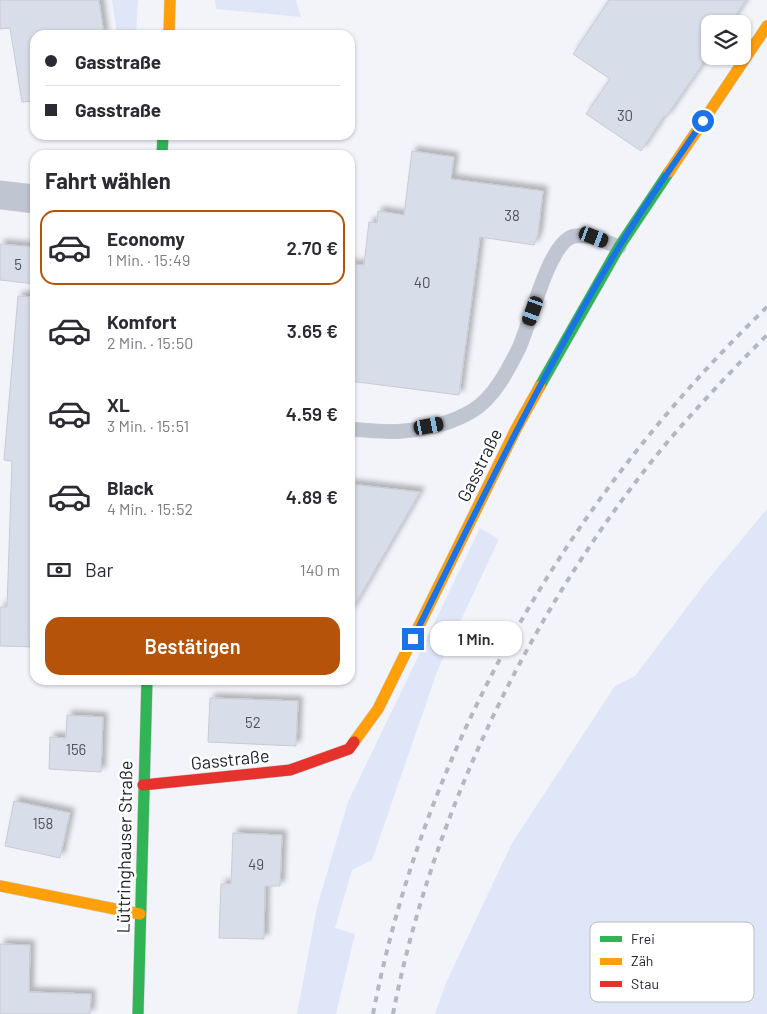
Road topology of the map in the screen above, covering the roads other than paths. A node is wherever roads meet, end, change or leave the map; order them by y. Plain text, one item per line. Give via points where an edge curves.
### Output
1 (170, 0) edge
2 (767, 26) edge
3 (169, 30) edge
4 (0, 195) edge
5 (30, 198) edge
6 (619, 247) junction
7 (355, 429) edge
8 (146, 685) edge
9 (143, 785) junction
10 (0, 886) edge
11 (140, 914) junction
12 (138, 1014) edge

1 - 3 street
2 - 6 street, Gasstraße
4 - 5 street
6 - 7 lane via 594,237 574,236 562,243 553,257 520,348 494,392 473,411 442,424 402,431
6 - 9 street, Gasstraße via 516,429 378,709 349,749 290,770
8 - 9 street, Lüttringhauser Straße
9 - 11 street, Lüttringhauser Straße
10 - 11 street
11 - 12 street, Lüttringhauser Straße

